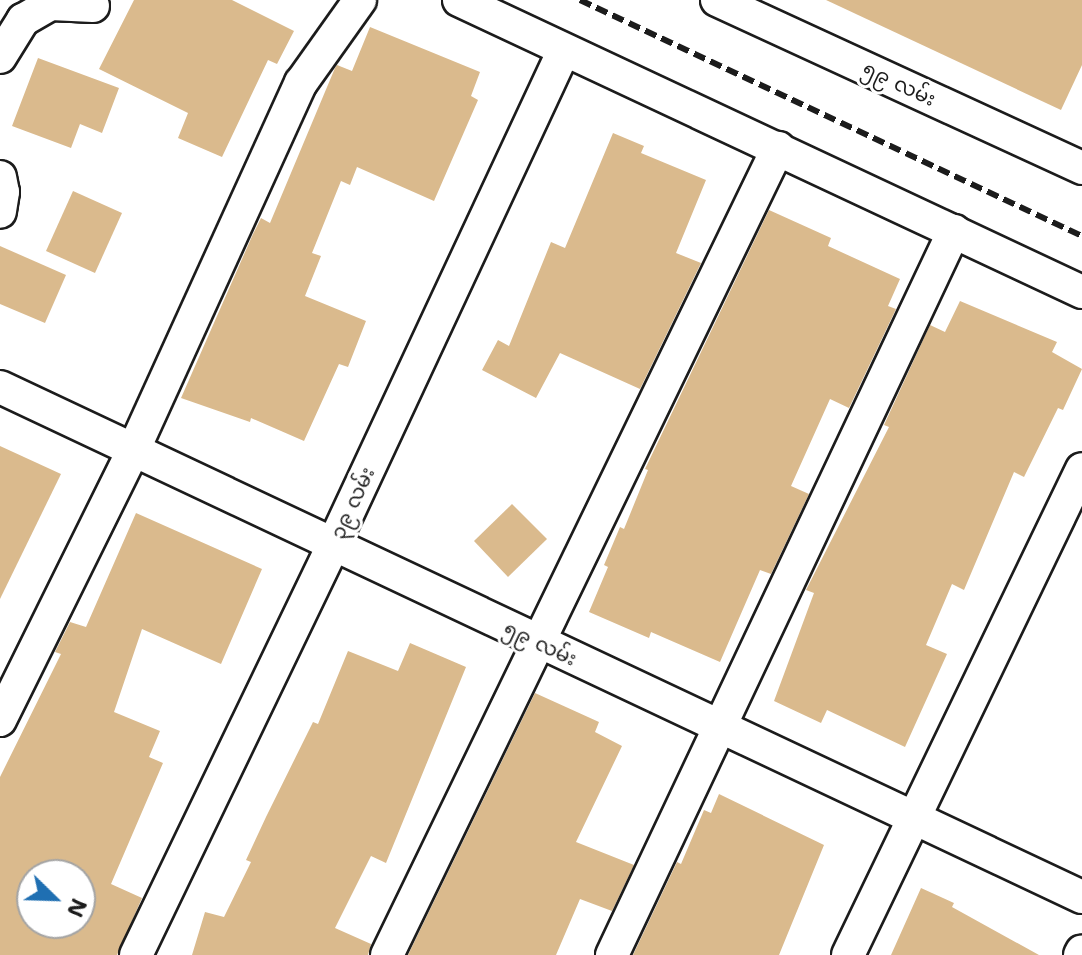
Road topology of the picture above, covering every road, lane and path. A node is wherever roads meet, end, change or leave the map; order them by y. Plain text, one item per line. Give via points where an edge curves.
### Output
1 (360, 0) edge
2 (459, 0) edge
3 (717, 0) edge
4 (93, 6) dead end
5 (564, 50) junction
6 (0, 57) edge
7 (778, 148) junction
8 (1082, 168) edge
9 (0, 177) edge
10 (0, 212) edge
11 (954, 231) junction
12 (1082, 292) edge
13 (0, 387) edge
14 (133, 451) junction
15 (1082, 469) edge
16 (333, 545) junction
17 (539, 643) junction
18 (0, 720) edge
19 (718, 727) junction
20 (913, 818) junction
21 (1082, 897) edge
22 (136, 955) edge
23 (387, 955) edge
24 (612, 955) edge
25 (848, 955) edge

1 - 14 street via 301,83
2 - 5 street
3 - 8 street, ၅၉ လမ်း
4 - 6 street via 51,4 23,20
5 - 7 street
5 - 16 street, ၃၉ လမ်း
7 - 11 street
7 - 17 street
9 - 10 street
11 - 12 street
11 - 19 street
13 - 14 street, ၅၉ လမ်း
14 - 16 street, ၅၉ လမ်း
14 - 18 street
15 - 20 street
16 - 17 street, ၅၉ လမ်း
16 - 22 street, ၃၉ လမ်း
17 - 19 street, ၅၉ လမ်း
17 - 23 street
19 - 20 street, ၅၉ လမ်း
19 - 24 street
20 - 21 street, ၅၉ လမ်း
20 - 25 street

